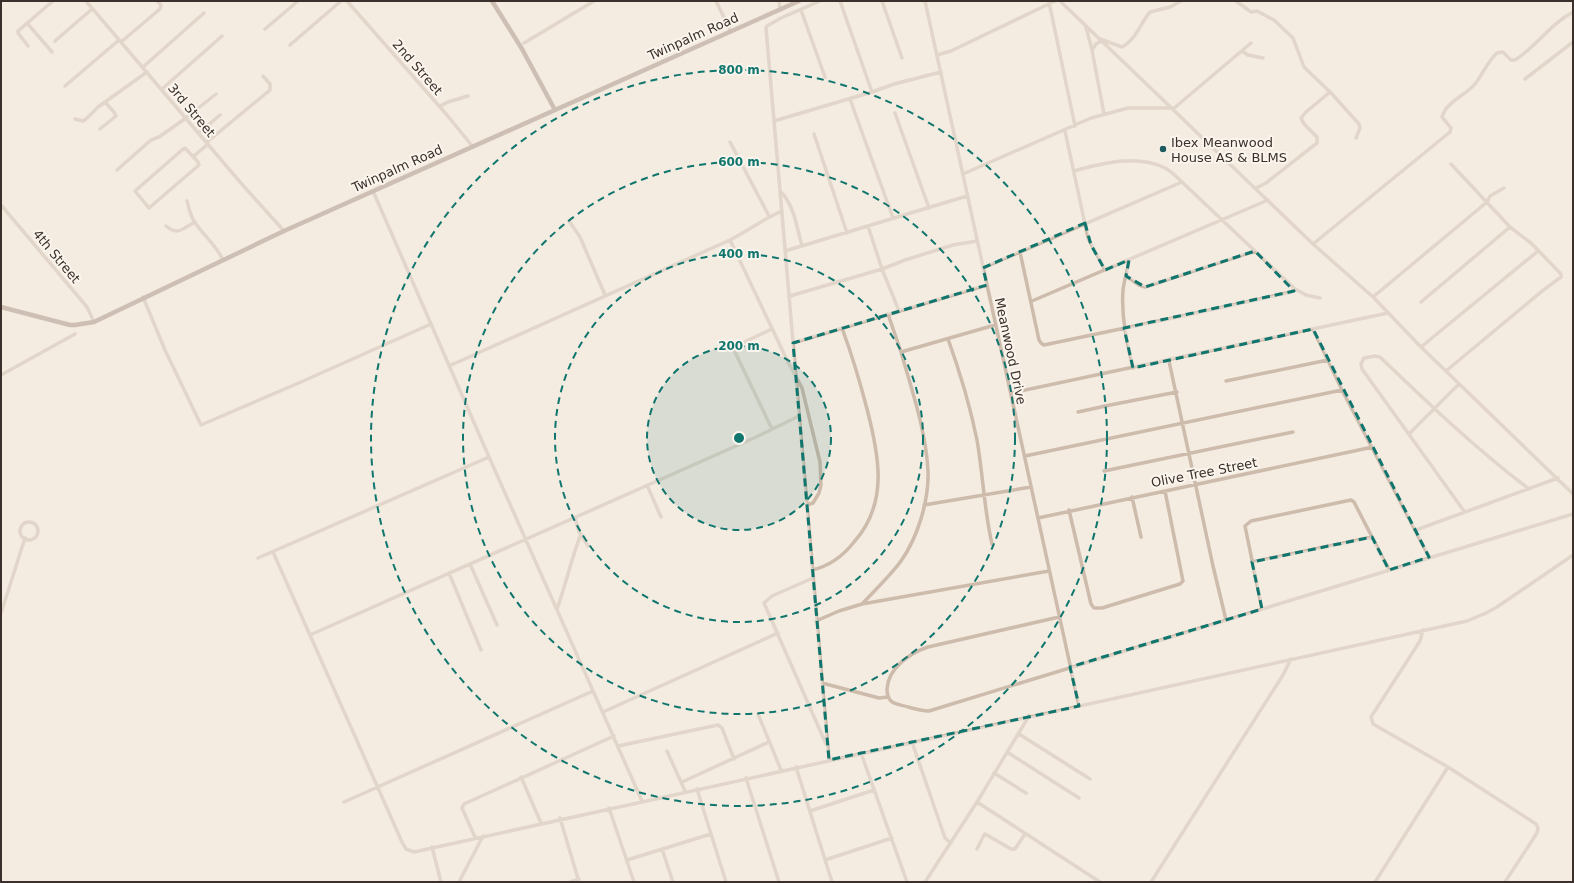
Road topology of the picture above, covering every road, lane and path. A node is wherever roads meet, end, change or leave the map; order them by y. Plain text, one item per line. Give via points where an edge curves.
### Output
1 (53, 1) edge
2 (86, 1) edge
3 (157, 1) edge
4 (298, 1) edge
5 (341, 1) edge
6 (347, 1) edge
7 (492, 1) edge
8 (594, 1) edge
9 (716, 1) edge
10 (779, 1) edge
11 (799, 1) edge
12 (820, 1) edge
13 (840, 1) edge
14 (882, 1) edge
15 (925, 1) edge
16 (1055, 1) edge
17 (1060, 1) edge
18 (1181, 1) edge
19 (1236, 1) edge
20 (1048, 2) edge
21 (92, 9) junction
22 (780, 10) junction
23 (801, 10) junction
24 (1573, 12) edge
25 (204, 13) dead end
26 (27, 23) junction
27 (1086, 26) junction
28 (265, 29) dead end
29 (731, 32) junction
30 (222, 36) dead end
31 (1098, 38) junction
32 (55, 41) dead end
33 (120, 41) junction
34 (1101, 41) junction
35 (1573, 42) edge
36 (524, 43) dead end
37 (1251, 43) dead end
38 (290, 44) dead end
39 (28, 46) dead end
40 (1092, 50) junction
41 (1242, 51) junction
42 (52, 52) dead end
43 (937, 55) junction
44 (902, 58) dead end
45 (1262, 58) dead end
46 (143, 67) junction
47 (147, 72) junction
48 (940, 72) junction
49 (263, 76) dead end
50 (825, 77) dead end
51 (1526, 79) dead end
52 (65, 86) dead end
53 (162, 89) junction
54 (872, 92) junction
55 (1330, 92) junction
56 (216, 94) dead end
57 (468, 96) dead end
58 (850, 99) junction
59 (105, 102) junction
60 (440, 106) junction
61 (1172, 108) junction
62 (555, 110) junction
63 (895, 113) dead end
64 (1104, 114) junction
65 (220, 115) dead end
66 (186, 118) junction
67 (75, 119) dead end
68 (774, 121) junction
69 (1075, 126) junction
70 (100, 129) dead end
71 (1065, 130) junction
72 (199, 133) junction
73 (814, 134) dead end
74 (1356, 138) dead end
75 (730, 142) dead end
76 (207, 143) junction
77 (473, 147) junction
78 (194, 156) junction
79 (1451, 164) dead end
80 (117, 170) dead end
81 (1074, 171) junction
82 (963, 174) junction
83 (1182, 182) junction
84 (1256, 188) junction
85 (1504, 188) dead end
86 (374, 191) junction
87 (780, 191) junction
88 (967, 196) junction
89 (1268, 200) junction
90 (186, 201) dead end
91 (1487, 202) junction
92 (1, 205) edge
93 (929, 208) junction
94 (782, 212) junction
95 (769, 216) junction
96 (892, 218) junction
97 (1221, 219) junction
98 (569, 221) dead end
99 (195, 222) junction
100 (1085, 223) junction
101 (166, 226) dead end
102 (868, 226) junction
103 (1510, 226) junction
104 (284, 231) junction
105 (847, 232) junction
106 (730, 240) junction
107 (977, 241) junction
108 (1313, 244) junction
109 (802, 246) junction
110 (785, 251) junction
111 (1255, 251) junction
112 (1538, 251) junction
113 (1020, 252) junction
114 (223, 260) junction
115 (1130, 260) junction
116 (983, 268) junction
117 (882, 269) junction
118 (1105, 270) junction
119 (1126, 276) junction
120 (987, 285) junction
121 (1295, 289) junction
122 (605, 295) junction
123 (790, 296) junction
124 (143, 297) junction
125 (1373, 297) junction
126 (1320, 298) dead end
127 (1032, 301) junction
128 (1421, 302) dead end
129 (1, 307) edge
130 (899, 311) junction
131 (1388, 313) junction
132 (888, 314) junction
133 (94, 322) junction
134 (431, 324) junction
135 (996, 325) junction
136 (842, 328) junction
137 (1124, 328) junction
138 (772, 329) junction
139 (1313, 329) junction
140 (75, 334) dead end
141 (948, 339) junction
142 (793, 343) junction
143 (1421, 347) junction
144 (901, 352) junction
145 (1328, 360) junction
146 (1169, 361) junction
147 (449, 366) junction
148 (1133, 368) junction
149 (1446, 371) junction
150 (1, 374) edge
151 (796, 375) junction
152 (1226, 381) dead end
153 (1459, 384) junction
154 (1342, 390) junction
155 (1177, 392) junction
156 (1010, 393) junction
157 (1434, 408) junction
158 (1078, 412) dead end
159 (799, 416) junction
160 (1183, 423) junction
161 (772, 429) junction
162 (1293, 432) dead end
163 (1409, 434) junction
164 (1373, 447) junction
165 (1189, 454) junction
166 (1025, 456) junction
167 (489, 457) junction
168 (1104, 471) dead end
169 (1558, 478) junction
170 (1196, 484) junction
171 (647, 485) junction
172 (1031, 486) junction
173 (1529, 489) junction
174 (1165, 491) junction
175 (1573, 494) edge
176 (984, 495) junction
177 (1132, 497) junction
178 (807, 505) junction
179 (924, 505) junction
180 (1069, 510) junction
181 (1464, 511) junction
182 (1573, 514) edge
183 (662, 517) dead end
184 (575, 518) junction
185 (1038, 518) junction
186 (1416, 530) junction
187 (581, 534) junction
188 (1141, 537) dead end
189 (1372, 537) junction
190 (25, 538) junction
191 (526, 539) junction
192 (992, 544) dead end
193 (588, 546) dead end
194 (273, 552) junction
195 (1573, 555) edge
196 (1430, 557) junction
197 (258, 558) dead end
198 (1252, 562) junction
199 (470, 564) junction
200 (812, 570) junction
201 (1388, 570) junction
202 (1049, 571) junction
203 (449, 573) junction
204 (813, 578) junction
205 (862, 604) junction
206 (557, 609) junction
207 (1262, 609) junction
208 (1, 613) edge
209 (1059, 617) junction
210 (1226, 620) junction
211 (816, 621) junction
212 (497, 625) dead end
213 (1423, 630) junction
214 (778, 633) junction
215 (310, 635) junction
216 (481, 650) dead end
217 (1291, 659) junction
218 (1070, 666) junction
219 (822, 683) junction
220 (593, 691) junction
221 (888, 697) junction
222 (1079, 706) junction
223 (603, 712) junction
224 (758, 714) dead end
225 (1029, 716) junction
226 (1019, 734) junction
227 (614, 736) junction
228 (770, 742) junction
229 (912, 742) junction
230 (618, 746) junction
231 (828, 748) junction
232 (667, 751) dead end
233 (1007, 752) junction
234 (861, 753) junction
235 (734, 759) junction
236 (829, 760) junction
237 (796, 767) junction
238 (1448, 767) junction
239 (781, 770) junction
240 (994, 774) junction
241 (521, 777) junction
242 (746, 778) junction
243 (1090, 779) dead end
244 (682, 782) junction
245 (377, 786) junction
246 (697, 789) junction
247 (874, 790) junction
248 (685, 791) junction
249 (1026, 793) dead end
250 (1079, 798) dead end
251 (642, 800) junction
252 (344, 802) dead end
253 (977, 802) junction
254 (609, 808) junction
255 (810, 811) junction
256 (560, 818) junction
257 (541, 823) junction
258 (711, 834) junction
259 (1026, 834) junction
260 (483, 836) junction
261 (476, 837) junction
262 (892, 838) junction
263 (951, 843) junction
264 (432, 847) junction
265 (662, 849) junction
266 (977, 849) dead end
267 (627, 860) junction
268 (825, 860) junction
269 (579, 881) edge
270 (441, 882) edge
271 (459, 882) edge
272 (570, 882) edge
273 (634, 882) edge
274 (673, 882) edge
275 (726, 882) edge
276 (779, 882) edge
277 (832, 882) edge
278 (907, 882) edge
279 (925, 882) edge
280 (1100, 882) edge
281 (1151, 882) edge
282 (1375, 882) edge
283 (1505, 882) edge

1 - 26 street
2 - 21 street, 3rd Street
3 - 33 street via 160,9
4 - 28 street
5 - 38 street
6 - 60 street, 2nd Street
7 - 62 main road
8 - 36 street
9 - 29 street
10 - 22 street
11 - 22 main road, Twinpalm Road
12 - 23 street
13 - 54 street
14 - 44 street
15 - 43 street, Meanwood Drive
16 - 20 street
17 - 27 street
18 - 31 street via 1150,12 1140,29 1122,47
19 - 55 street via 1251,12 1257,11 1280,25 1293,38 1304,68
20 - 43 street via 951,51
20 - 69 street
21 - 32 street
21 - 33 street, 3rd Street
22 - 29 main road, Twinpalm Road
23 - 50 street
23 - 68 street via 781,18 766,28
24 - 108 street via 1559,20 1516,60 1511,60 1503,52 1497,53 1475,84 1445,110 1442,117 1452,129 1450,132
25 - 46 street
26 - 39 street via 18,32
26 - 42 street
27 - 31 street
27 - 40 street
29 - 62 main road, Twinpalm Road
30 - 53 street
31 - 34 street
33 - 46 street, 3rd Street
33 - 52 street
34 - 40 street
34 - 61 street
35 - 51 street
37 - 41 street
40 - 64 street
41 - 45 street
41 - 61 street
43 - 48 street, Meanwood Drive
46 - 47 street, 3rd Street
47 - 53 street, 3rd Street
47 - 59 street
48 - 54 street
48 - 82 street, Meanwood Drive
49 - 76 street via 270,84 270,90
53 - 66 street, 3rd Street
54 - 58 street
55 - 74 street via 1359,124
55 - 84 street via 1301,118 1303,124 1317,137 1317,143 1266,184
56 - 66 street
57 - 60 street
58 - 68 street
58 - 96 street
59 - 67 street via 83,121
59 - 70 street via 116,116
60 - 77 street, 2nd Street
61 - 64 street via 1128,108
61 - 84 street
62 - 77 main road, Twinpalm Road
63 - 93 street
64 - 69 street
65 - 72 street
66 - 72 street, 3rd Street
66 - 80 street via 151,140
68 - 87 street
69 - 71 street
71 - 81 street
71 - 82 street
72 - 76 street, 3rd Street
73 - 105 street
75 - 95 street
76 - 78 street
76 - 104 street, 3rd Street
77 - 86 main road, Twinpalm Road
78 - 78 street via 184,148 135,193 147,207 151,208 199,165
79 - 91 street
81 - 83 street via 1105,163 1136,160 1166,168
81 - 100 street
82 - 88 street, Meanwood Drive
83 - 97 street
83 - 100 street
84 - 89 street
85 - 91 street via 1490,196
86 - 104 main road, Twinpalm Road
86 - 134 street
87 - 94 street
87 - 109 street via 790,204
88 - 93 street
88 - 107 street, Meanwood Drive
89 - 97 street
89 - 108 street
90 - 99 street
91 - 103 street
91 - 125 street
92 - 133 street, 4th Street via 87,307
93 - 96 street
94 - 95 street
94 - 110 street
95 - 106 street via 754,224 747,232
96 - 102 street
97 - 111 street
97 - 115 street
98 - 122 street via 580,237
99 - 101 street via 177,232
99 - 114 street
100 - 113 street
100 - 118 street via 1091,245
102 - 105 street
102 - 117 street
103 - 112 street
103 - 128 street
104 - 114 main road, Twinpalm Road
105 - 109 street
106 - 122 street
106 - 138 street
107 - 116 street, Meanwood Drive
107 - 117 street via 952,246
108 - 125 street
109 - 110 street
110 - 123 street
111 - 119 street via 1145,287
111 - 121 street
112 - 143 street
112 - 149 street via 1560,272 1561,278
113 - 116 street
113 - 127 street
114 - 124 main road, Twinpalm Road
115 - 118 street
115 - 119 street
116 - 120 street, Meanwood Drive
117 - 123 street
117 - 130 street
118 - 127 street
119 - 137 street via 1123,298
120 - 130 street
120 - 135 street, Meanwood Drive
121 - 126 street
121 - 137 street
122 - 147 street
123 - 142 street
124 - 133 main road, Twinpalm Road
124 - 134 street via 201,425
125 - 131 street
127 - 137 street via 1039,340 1042,344
129 - 133 main road, Twinpalm Road via 70,325
130 - 132 street
131 - 139 street
131 - 143 street
132 - 136 street
132 - 144 street
134 - 147 street
135 - 141 street
135 - 156 street, Meanwood Drive
136 - 142 street
136 - 200 street via 856,366 877,450 877,492 872,513 860,536 835,561
137 - 148 street
138 - 151 street
138 - 161 street via 740,344 734,350
139 - 145 street
139 - 146 street
140 - 150 street
141 - 144 street
141 - 176 street via 971,412
142 - 151 street
143 - 149 street
144 - 179 street via 921,424 928,480
145 - 152 street
145 - 154 street
146 - 148 street
146 - 155 street
147 - 167 street
148 - 156 street
149 - 153 street
151 - 159 street
151 - 178 street via 802,388 821,467 819,493 815,501
153 - 157 street
153 - 169 street
154 - 160 street
154 - 164 street
155 - 158 street
155 - 160 street
156 - 166 street, Meanwood Drive
157 - 163 street
157 - 163 street via 1380,357 1364,358 1362,369
157 - 173 street
159 - 161 street
159 - 178 street
160 - 165 street
160 - 166 street
161 - 171 street
162 - 165 street
163 - 181 street
164 - 170 street, Olive Tree Street
164 - 186 street
165 - 168 street
165 - 170 street
166 - 172 street, Meanwood Drive
167 - 191 street
167 - 194 street
169 - 173 street
169 - 175 street
170 - 174 street, Olive Tree Street
170 - 210 street
171 - 183 street
171 - 184 street
172 - 176 street
172 - 185 street, Meanwood Drive
173 - 181 street
174 - 177 street, Olive Tree Street
174 - 180 street via 1183,582 1102,608 1094,608 1091,604
176 - 179 street
176 - 192 street
177 - 180 street, Olive Tree Street
177 - 188 street
178 - 200 street
179 - 205 street via 918,529 904,557
180 - 185 street, Olive Tree Street
181 - 186 street
182 - 196 street
184 - 187 street
184 - 191 street
185 - 202 street, Meanwood Drive
186 - 196 street
187 - 193 street
187 - 206 street
189 - 198 street
189 - 198 street via 1354,502 1348,500 1247,523
189 - 201 street
190 - 190 street via 21,533 22,526 34,523 38,528 37,534 32,539
190 - 208 street
191 - 199 street
191 - 206 street
194 - 197 street
194 - 215 street
195 - 213 street via 1486,614 1467,621
196 - 201 street
198 - 207 street
199 - 203 street
199 - 212 street
200 - 204 street
201 - 207 street
202 - 205 street
202 - 209 street, Meanwood Drive
203 - 215 street
203 - 216 street
204 - 211 street
204 - 214 street via 766,600 765,606
205 - 211 street
206 - 220 street
207 - 210 street
209 - 218 street, Meanwood Drive
209 - 221 street via 915,652 899,664 890,677
210 - 218 street
211 - 219 street
213 - 217 street
213 - 238 street via 1420,642 1371,717 1374,724
214 - 223 street
214 - 231 street
215 - 245 street
217 - 222 street
217 - 281 street
218 - 221 street via 929,711 897,704
218 - 222 street, Meanwood Drive
219 - 221 street via 879,698
219 - 231 street
220 - 223 street
220 - 245 street
222 - 225 street
223 - 227 street
224 - 228 street
225 - 226 street
225 - 229 street
226 - 233 street
226 - 243 street
227 - 230 street
227 - 241 street
228 - 235 street
228 - 239 street
229 - 234 street
229 - 263 street via 945,838
230 - 235 street via 718,725 722,728
230 - 251 street
231 - 236 street
232 - 244 street
233 - 240 street
233 - 250 street
234 - 236 street
234 - 247 street
235 - 244 street
236 - 237 street
237 - 239 street
237 - 255 street
238 - 282 street
238 - 283 street via 1538,826 1537,833
239 - 242 street
240 - 249 street
240 - 253 street
241 - 257 street
241 - 261 street via 464,804 462,808
242 - 246 street
242 - 276 street
244 - 248 street
245 - 252 street
245 - 264 street via 406,849 414,852
246 - 248 street
246 - 258 street
247 - 255 street
247 - 262 street
248 - 251 street
251 - 254 street
253 - 259 street
253 - 263 street
254 - 256 street
254 - 267 street
255 - 268 street
256 - 257 street
256 - 269 street
257 - 260 street
258 - 265 street
258 - 275 street
259 - 266 street via 1015,849 1012,849 985,834
259 - 280 street
260 - 261 street
260 - 271 street
261 - 264 street
262 - 268 street
262 - 278 street
263 - 279 street
264 - 270 street
265 - 267 street
265 - 274 street
267 - 273 street
268 - 277 street
269 - 272 street

